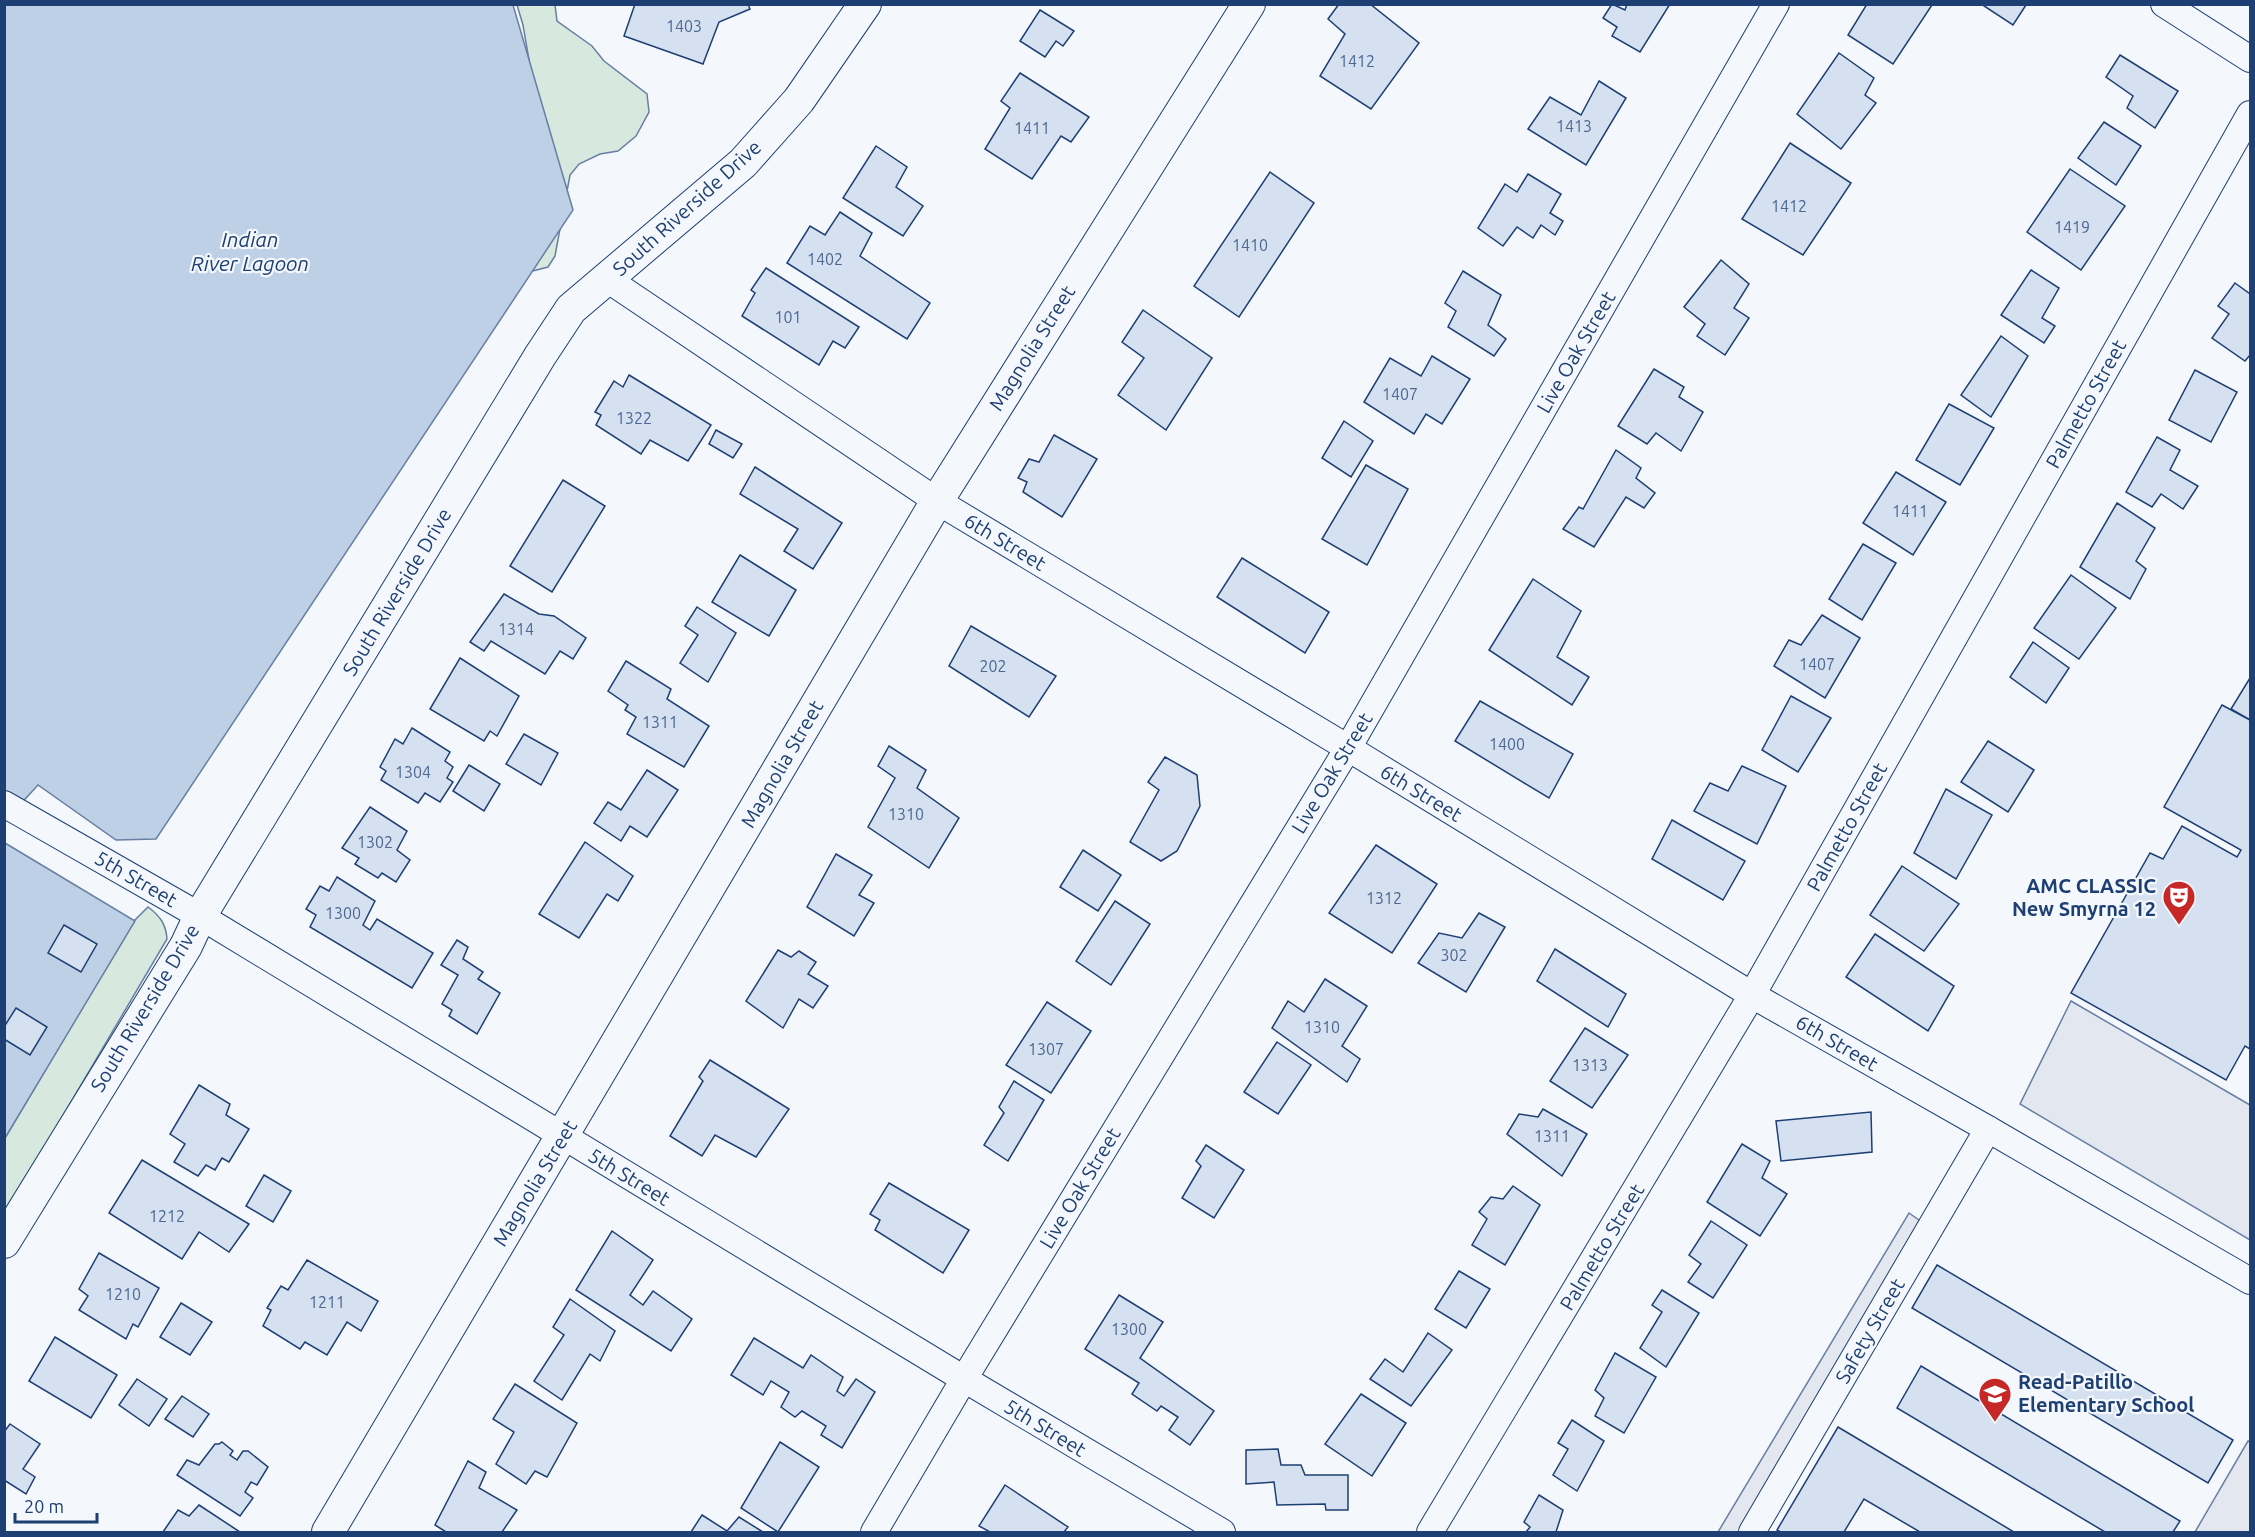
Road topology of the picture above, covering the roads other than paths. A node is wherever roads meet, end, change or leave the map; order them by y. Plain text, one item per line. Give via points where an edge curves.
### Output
1 (866, 4) edge
2 (1249, 4) edge
3 (1776, 4) edge
4 (2164, 4) edge
5 (2250, 59) edge
6 (2250, 114) edge
7 (607, 279) junction
8 (936, 501) junction
9 (1348, 748) junction
10 (11, 808) edge
11 (200, 916) junction
12 (1752, 995) junction
13 (1988, 1129) junction
14 (563, 1137) junction
15 (4, 1242) edge
16 (2250, 1281) edge
17 (964, 1380) junction
18 (328, 1533) edge
19 (874, 1533) edge
20 (1222, 1533) edge
21 (1430, 1533) edge
22 (1752, 1533) edge

1 - 7 street, South Riverside Drive via 800,100 743,163
2 - 8 street, Magnolia Street
3 - 9 street, Live Oak Street
4 - 5 street
6 - 12 street, Palmetto Street
7 - 8 street, 6th Street
7 - 11 street, South Riverside Drive via 571,309 540,356
8 - 9 street, 6th Street
8 - 14 street, Magnolia Street
9 - 12 street, 6th Street
9 - 17 street, Live Oak Street
10 - 11 street, 5th Street
11 - 14 street, 5th Street
11 - 15 street, South Riverside Drive via 186,946
12 - 13 street, 6th Street
12 - 21 street, Palmetto Street
13 - 16 street, 6th Street
13 - 22 street, Safety Street
14 - 17 street, 5th Street
14 - 18 street, Magnolia Street
17 - 19 street, Live Oak Street
17 - 20 street, 5th Street

